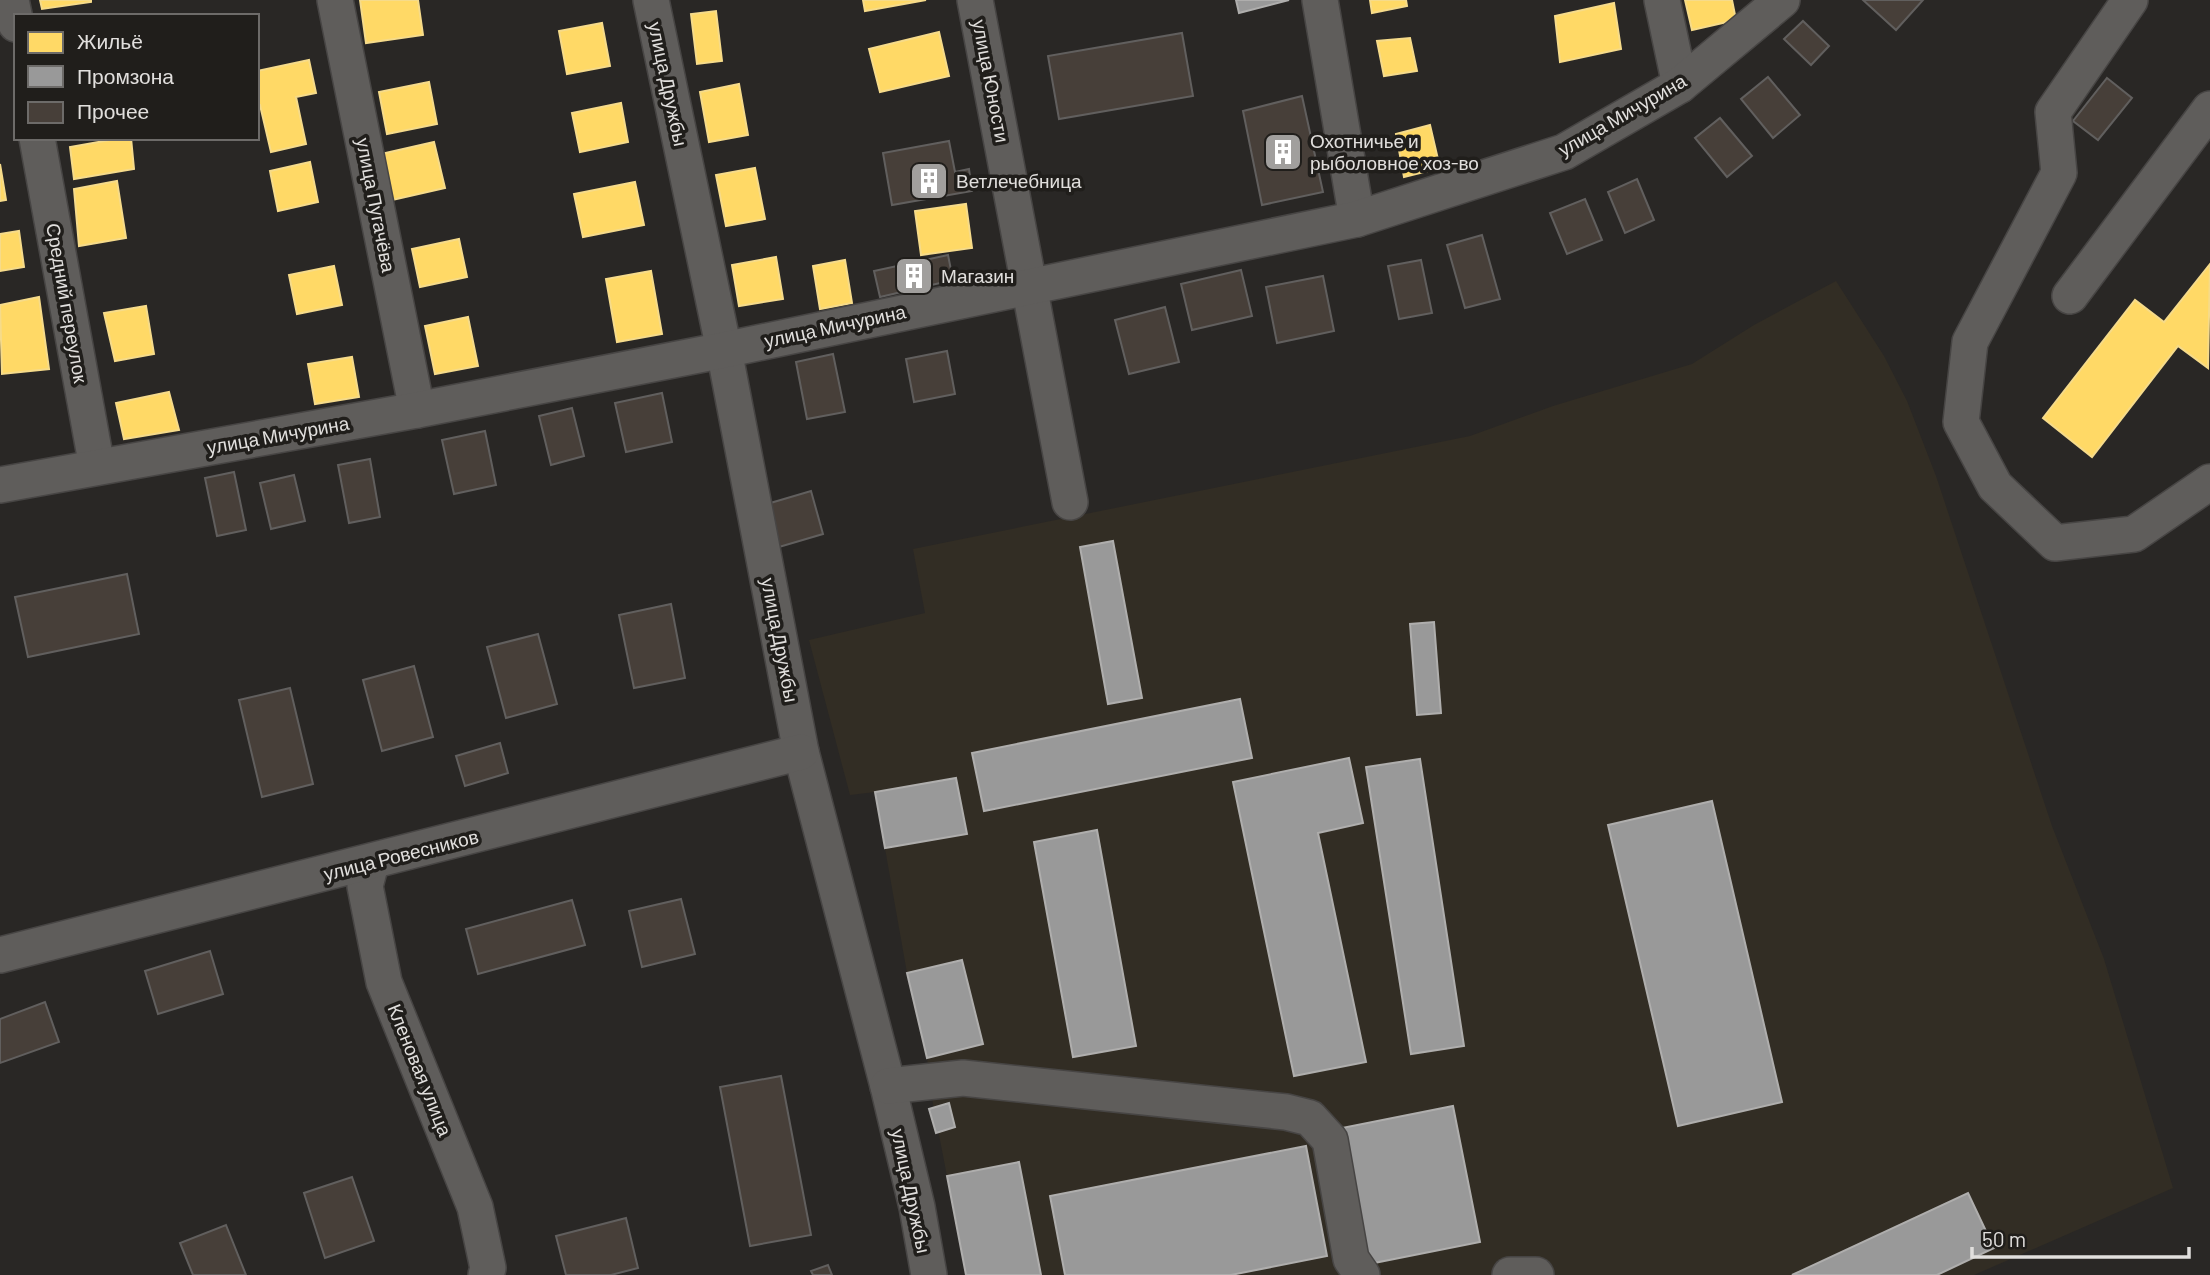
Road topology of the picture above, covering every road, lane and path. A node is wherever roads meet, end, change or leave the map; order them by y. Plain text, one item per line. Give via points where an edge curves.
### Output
1 (335, 0) edge
2 (651, 0) edge
3 (975, 0) edge
4 (1320, 0) edge
5 (1662, 0) edge
6 (1782, 0) edge
7 (2130, 0) edge
8 (1680, 85) junction
9 (2210, 109) edge
10 (37, 140) edge
11 (1357, 219) junction
12 (1031, 285) junction
13 (2070, 296) dead end
14 (724, 350) junction
15 (417, 410) junction
16 (97, 467) junction
17 (2210, 482) edge
18 (0, 485) edge
19 (1070, 502) dead end
20 (801, 752) junction
21 (371, 863) junction
22 (0, 955) edge
23 (888, 1086) junction
24 (486, 1275) edge
25 (929, 1275) edge
26 (1362, 1275) edge
27 (1510, 1275) edge
28 (1536, 1275) edge

1 - 15 street, улица Пугачёва
2 - 14 street, улица Дружбы
3 - 12 street, улица Юности
4 - 11 street
5 - 8 street
6 - 8 street, улица Мичурина
7 - 17 street via 2053,112 2059,173 1970,342 1961,422 1995,486 2055,543 2134,534
8 - 11 street, улица Мичурина via 1564,152
9 - 13 street
10 - 16 street, Средний переулок
11 - 12 street, улица Мичурина
12 - 14 street, улица Мичурина
12 - 19 street, улица Юности
14 - 15 street, улица Мичурина
14 - 20 street, улица Дружбы
15 - 16 street, улица Мичурина
16 - 18 street, улица Мичурина
20 - 21 street, улица Ровесников
20 - 23 street, улица Дружбы
21 - 22 street, улица Ровесников
21 - 24 street, Кленовая улица via 365,886 384,982 475,1207
23 - 25 street, улица Дружбы
23 - 26 street via 963,1078 1310,1118 1330,1140 1350,1259
27 - 28 street

